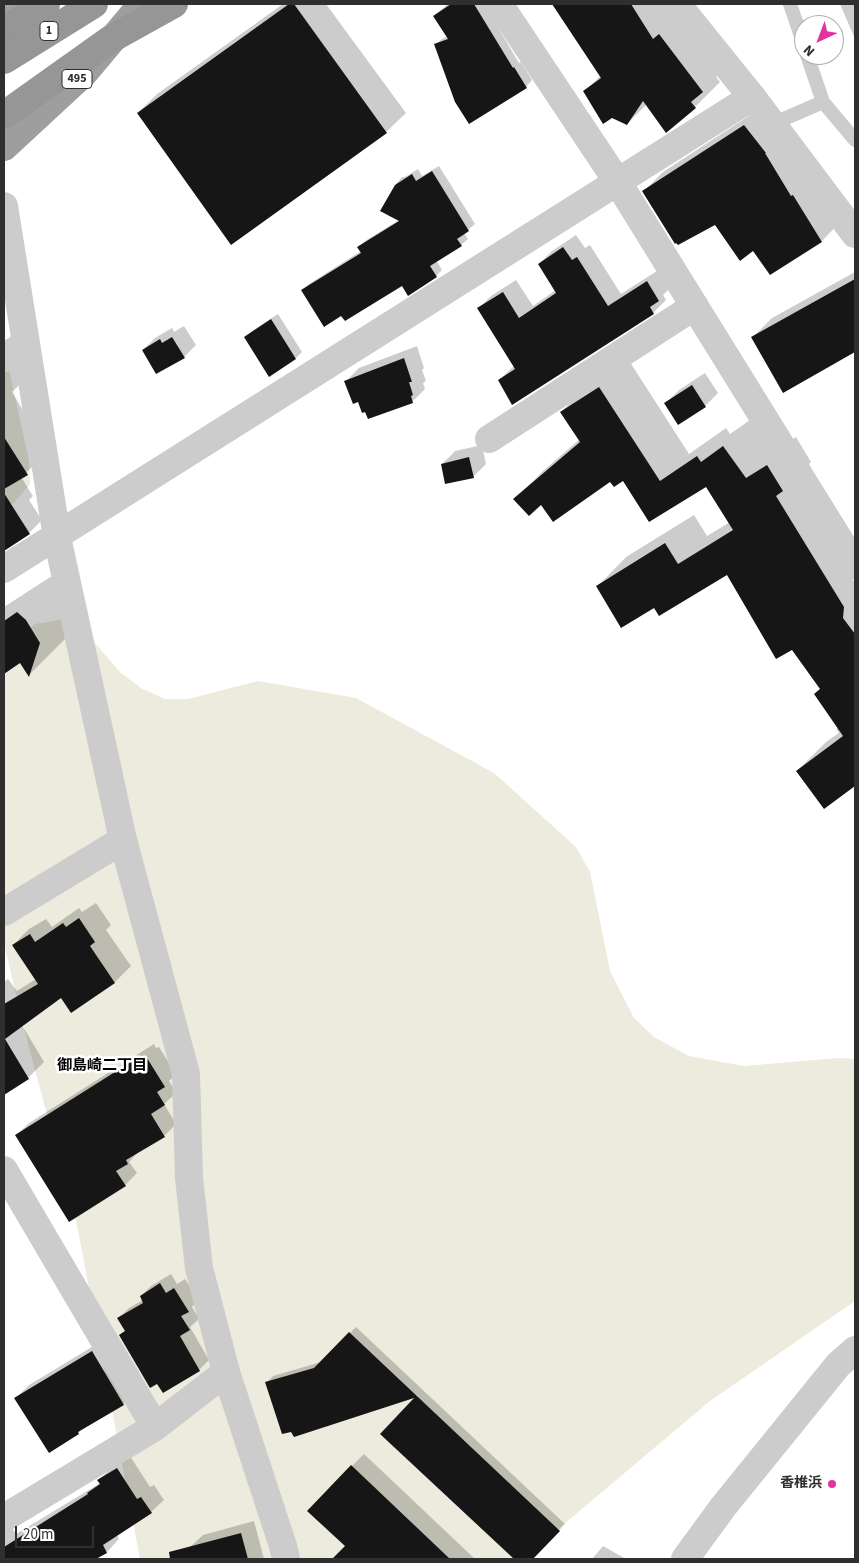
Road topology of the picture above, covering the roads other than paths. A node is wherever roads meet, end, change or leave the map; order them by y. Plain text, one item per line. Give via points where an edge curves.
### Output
1 (7, 4) edge
2 (46, 4) edge
3 (80, 4) edge
4 (94, 4) edge
5 (142, 4) edge
6 (174, 4) edge
7 (499, 4) edge
8 (677, 4) edge
9 (4, 7) edge
10 (4, 30) edge
11 (4, 60) edge
12 (810, 65) edge
13 (4, 73) edge
14 (752, 97) junction
15 (823, 102) junction
16 (4, 115) edge
17 (772, 124) junction
18 (855, 140) edge
19 (4, 147) edge
20 (617, 181) junction
21 (4, 206) edge
22 (855, 234) edge
23 (695, 306) junction
24 (14, 351) edge
25 (489, 439) dead end
26 (57, 536) junction
27 (855, 565) edge
28 (4, 569) edge
29 (123, 840) junction
30 (4, 912) edge
31 (4, 1170) edge
32 (855, 1350) edge
33 (226, 1372) junction
34 (155, 1427) junction
35 (4, 1518) edge
36 (286, 1559) edge
37 (685, 1559) edge

1 - 9 highway
2 - 10 highway, 1
3 - 13 highway
4 - 11 highway, 1, bridge
5 - 19 highway, 495 via 84,73
6 - 16 highway, bridge via 110,39
7 - 20 street
8 - 14 street
12 - 15 lane
14 - 17 street
14 - 20 street
15 - 17 lane
15 - 18 lane
17 - 22 street
20 - 23 street
20 - 26 street
21 - 24 street
23 - 25 street
23 - 27 street
24 - 26 street
26 - 28 street
26 - 29 street
29 - 30 street
29 - 33 street via 186,1074 189,1178 199,1268
31 - 34 street
32 - 37 street via 838,1365
33 - 34 street
33 - 36 street
34 - 35 street

